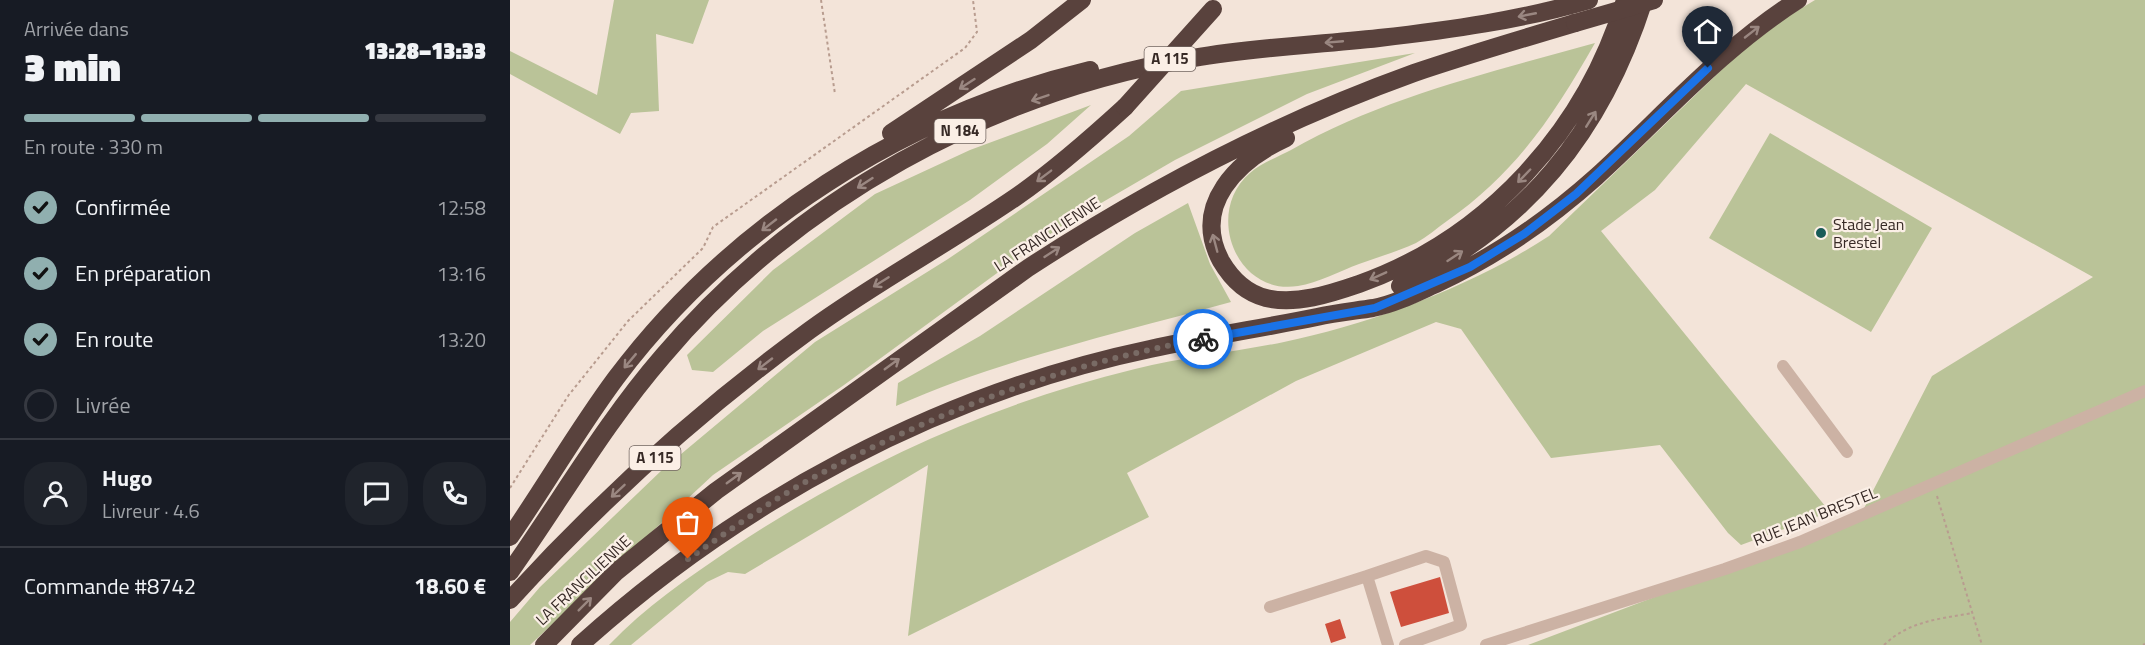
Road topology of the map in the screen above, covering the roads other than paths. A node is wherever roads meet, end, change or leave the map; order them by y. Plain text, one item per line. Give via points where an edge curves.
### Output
1 (1082, 0) edge
2 (1626, 0) edge
3 (1644, 0) edge
4 (1654, 0) edge
5 (1798, 0) edge
6 (1586, 1) edge
7 (1217, 5) edge
8 (1553, 29) junction
9 (1306, 44) junction
10 (816, 191) junction
11 (1348, 311) junction
12 (1783, 366) dead end
13 (2145, 391) edge
14 (1847, 452) dead end
15 (510, 537) edge
16 (510, 572) edge
17 (1367, 576) junction
18 (647, 590) junction
19 (510, 600) edge
20 (1270, 607) dead end
21 (543, 645) edge
22 (580, 645) edge
23 (598, 645) edge
24 (1388, 645) edge
25 (1405, 645) edge
26 (1486, 645) edge

1 -> 10 highway
2 -> 8 highway via 1602,66 1568,122 1516,185 1465,229 1373,279 1304,299 1256,294 1237,282 1224,267 1213,237 1213,214 1223,186 1242,164 1281,140 1345,111
11 -> 3 highway via 1459,254 1534,194 1564,159 1604,98 1626,54
4 - 8 highway, LA FRANCILIENNE, bridge
11 -> 5 highway via 1375,308 1433,285 1524,234 1596,177 1708,68
6 -> 9 highway, N 184 via 1441,30
7 -> 19 highway, A 115, bridge via 1125,107 1074,153 1024,191 812,329 729,393 637,474 545,561
21 -> 8 highway, LA FRANCILIENNE via 616,572 716,491 1077,236 1199,168 1307,116 1413,74
9 - 10 highway via 1164,54 1018,89 934,123
9 -> 16 highway, N 184 via 1189,58 1073,86 963,129 835,202 761,259 664,354 602,435
10 -> 15 highway via 745,244 648,340 592,412
11 - 18 highway via 1149,349 1050,375 963,405 816,476 737,525
12 - 14 street
13 - 26 street, RUE JEAN BRESTEL via 1843,524 1725,569
17 - 20 street
17 - 24 street
17 - 25 street via 1425,556 1444,562 1461,625
18 - 22 highway
18 - 23 highway via 639,607

